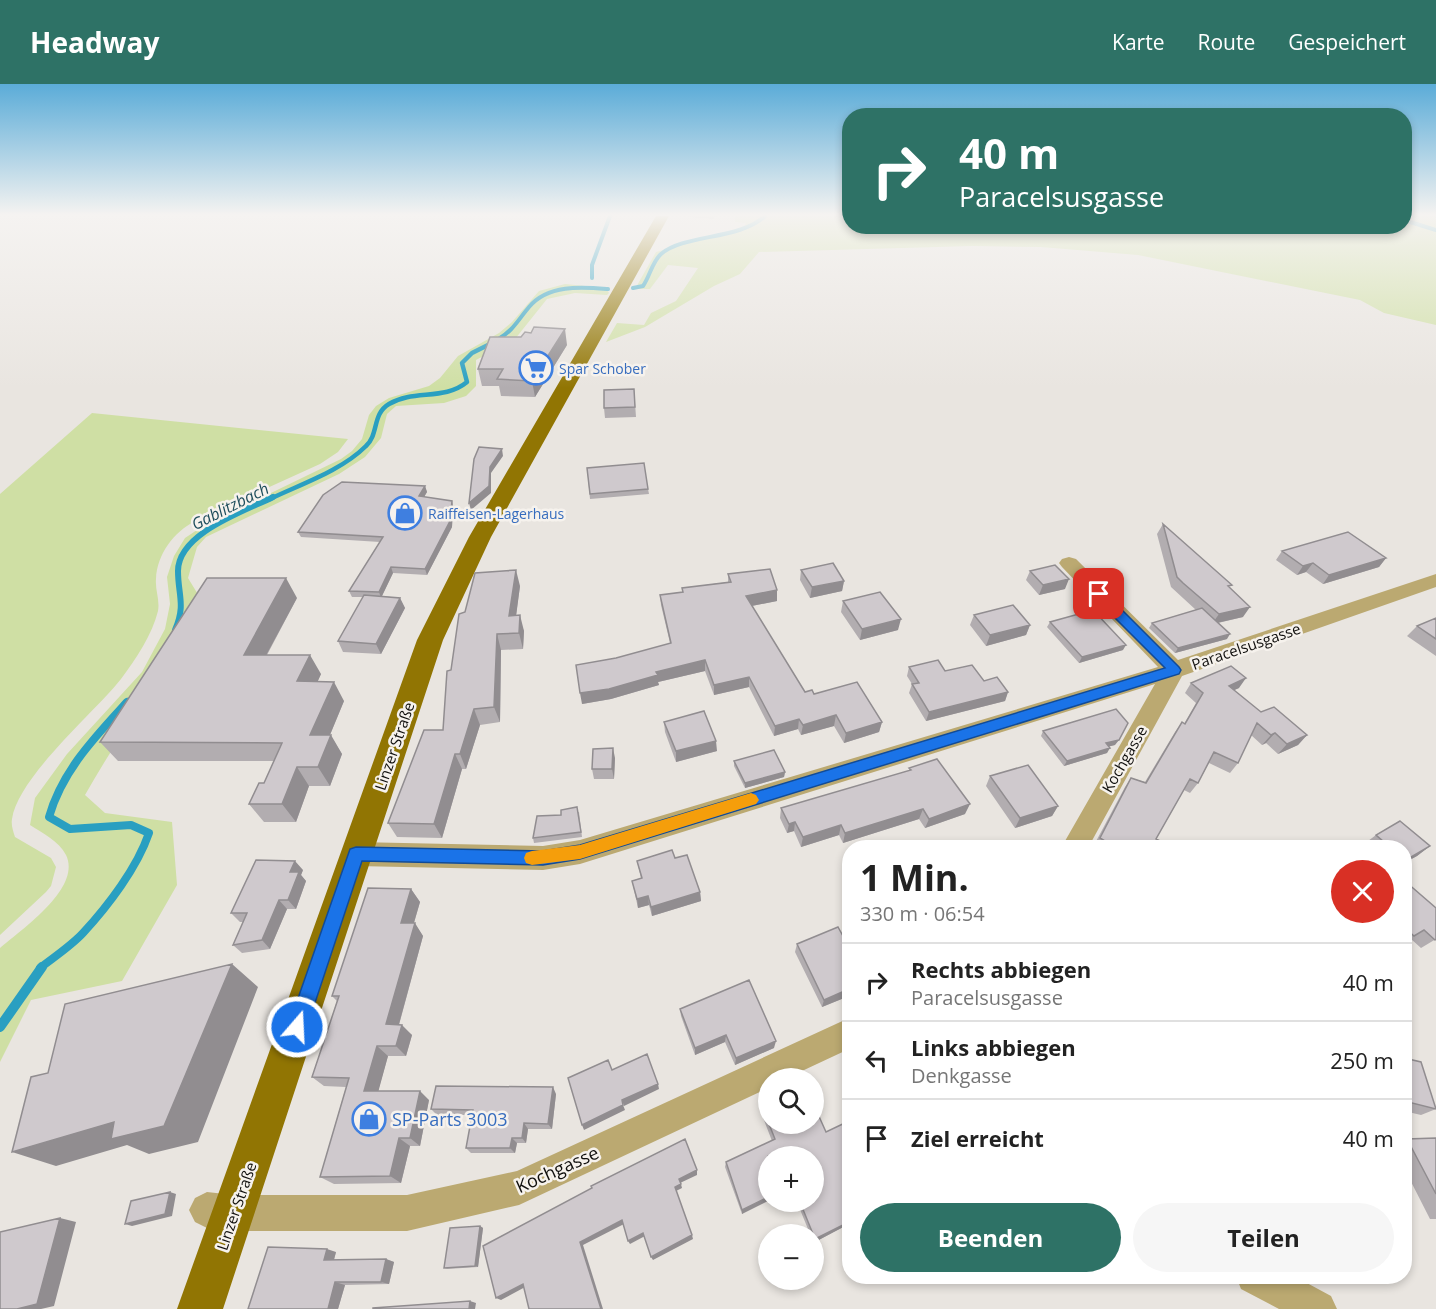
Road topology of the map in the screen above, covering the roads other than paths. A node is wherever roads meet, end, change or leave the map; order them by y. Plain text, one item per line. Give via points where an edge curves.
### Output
1 (631, 273) edge
2 (1068, 563) dead end
3 (1436, 580) edge
4 (1174, 670) junction
5 (1078, 840) edge
6 (356, 854) junction
7 (842, 1036) edge
8 (220, 1211) junction
9 (1270, 1284) edge
10 (200, 1309) edge
11 (1318, 1309) edge

1 - 6 main road, Linzer Straße via 460,575 430,640
2 - 4 street
3 - 4 street, Paracelsusgasse
4 - 5 street, Kochgasse
4 - 6 street, Paracelsusgasse via 580,852 543,858
6 - 8 main road, Linzer Straße
7 - 8 street, Kochgasse via 519,1188 407,1214
8 - 10 main road, Linzer Straße
9 - 11 street

